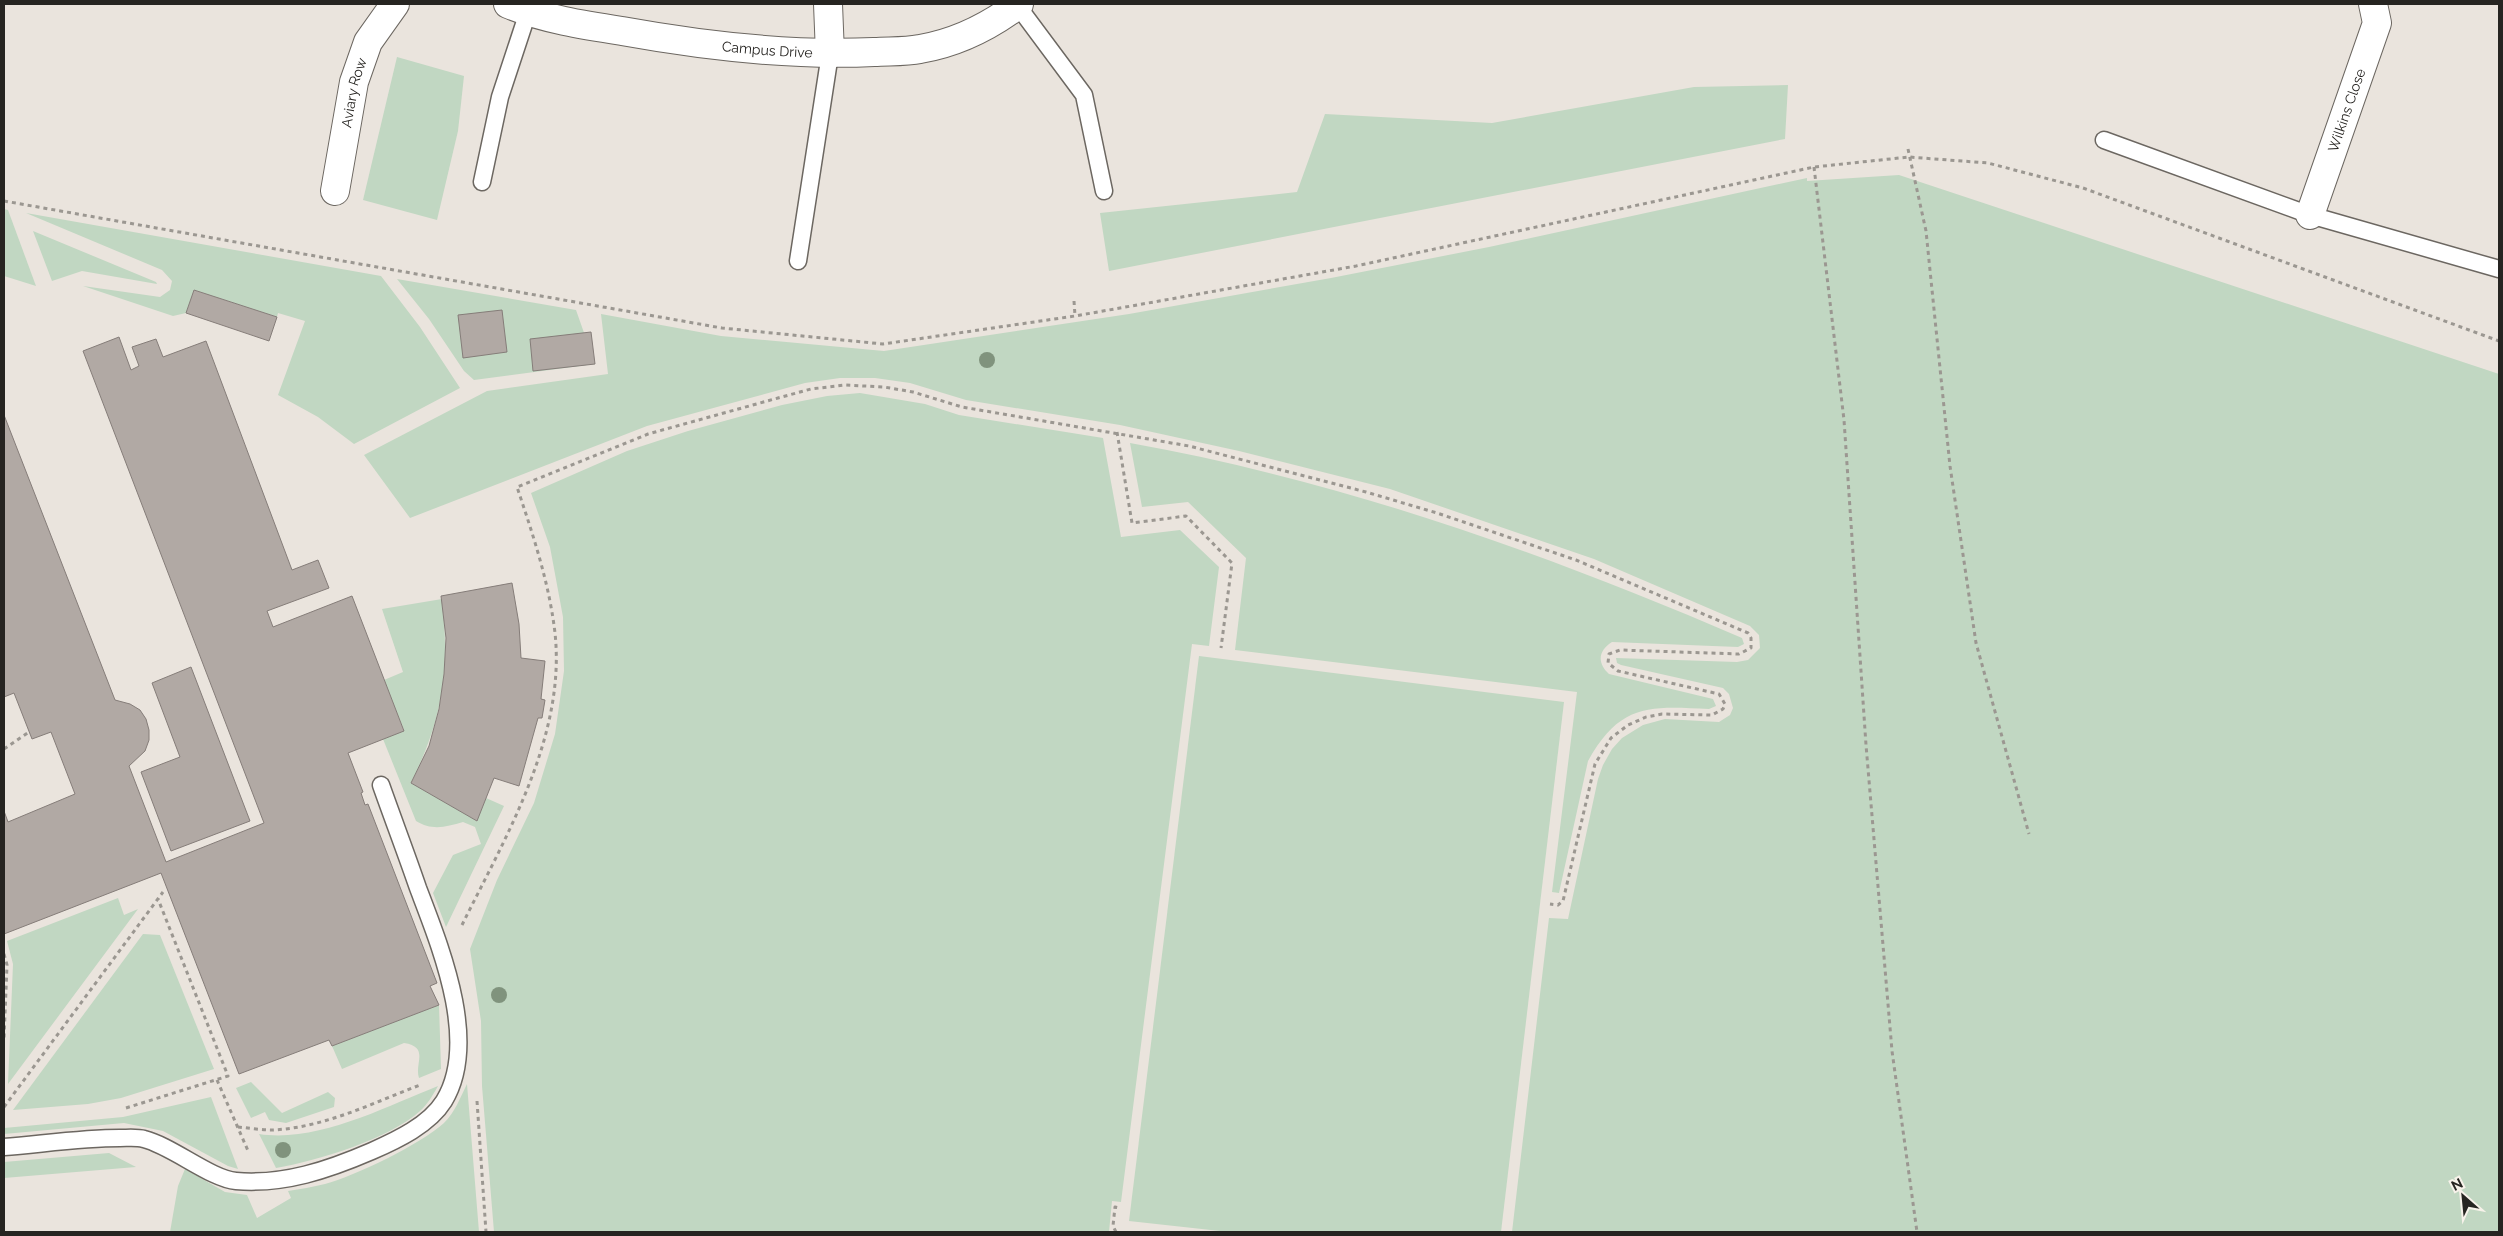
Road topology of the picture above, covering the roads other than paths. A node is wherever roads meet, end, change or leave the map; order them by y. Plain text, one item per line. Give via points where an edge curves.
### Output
1 (395, 4) edge
2 (828, 4) edge
3 (1018, 4) edge
4 (2373, 4) edge
5 (518, 8) edge
6 (830, 54) junction
7 (2104, 140) dead end
8 (482, 182) dead end
9 (335, 191) dead end
10 (1104, 191) dead end
11 (2310, 215) junction
12 (798, 261) dead end
13 (2499, 269) edge
14 (381, 785) dead end
15 (4, 1147) edge

1 - 9 street, Aviary Row via 368,42 354,82
2 - 6 street
3 - 6 street, Campus Drive via 995,22 962,37 920,49
3 - 10 lane via 1084,95
4 - 11 street, Wilkins Close via 2377,23
5 - 6 street, Campus Drive via 570,22 690,43
5 - 8 lane
6 - 12 lane
7 - 11 lane
11 - 13 lane
14 - 15 lane via 446,962 453,994 458,1061 444,1102 428,1119 346,1162 300,1177 262,1182 233,1181 144,1139 105,1138

